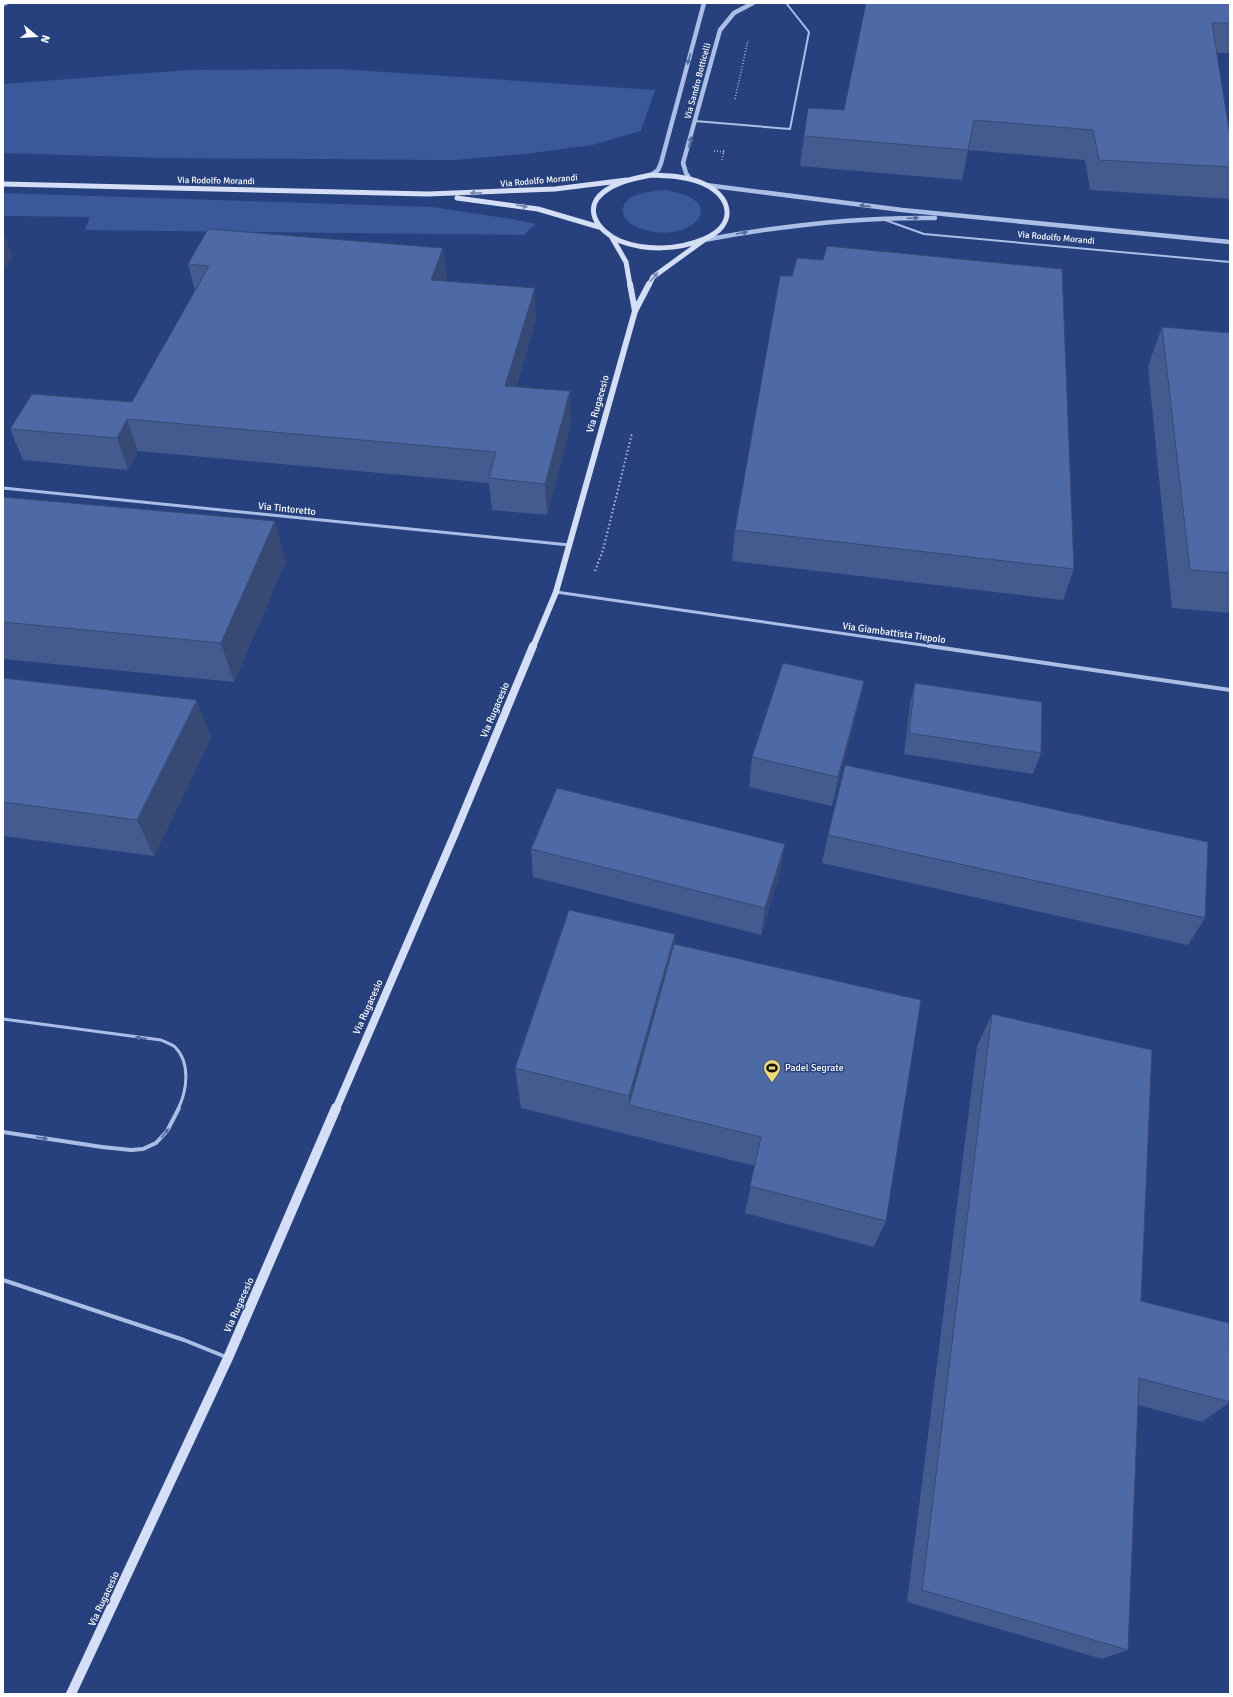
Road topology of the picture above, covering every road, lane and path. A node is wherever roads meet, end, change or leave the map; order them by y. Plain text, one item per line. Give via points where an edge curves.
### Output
1 (704, 3) edge
2 (753, 3) edge
3 (786, 3) edge
4 (748, 40) dead end
5 (695, 121) junction
6 (729, 124) junction
7 (724, 152) dead end
8 (651, 175) junction
9 (690, 179) junction
10 (627, 180) junction
11 (3, 184) edge
12 (706, 185) junction
13 (428, 194) junction
14 (973, 218) junction
15 (883, 220) junction
16 (599, 227) junction
17 (611, 236) junction
18 (704, 240) junction
19 (1230, 242) edge
20 (1230, 262) edge
21 (635, 311) junction
22 (633, 428) dead end
23 (3, 488) edge
24 (570, 546) junction
25 (556, 592) junction
26 (586, 596) junction
27 (1230, 690) edge
28 (3, 1019) edge
29 (3, 1132) edge
30 (3, 1280) edge
31 (228, 1358) junction
32 (71, 1694) edge

1 -> 8 street, Via Sandro Botticelli via 662,163
2 - 5 street, Via Sandro Botticelli via 729,16 720,30
3 - 6 lane via 809,32 790,129
4 - 6 path
5 - 6 lane
9 -> 5 street, Via Sandro Botticelli via 683,163
6 - 7 path
8 - 9 main road, Via Rugacesio
8 - 10 main road, Via Rugacesio
9 - 12 main road, Via Rugacesio
10 -> 13 main road, Via Rodolfo Morandi via 555,189
10 - 16 main road via 611,186 593,205 593,216
11 - 13 main road, Via Rodolfo Morandi
14 -> 12 street, Via Rodolfo Morandi
12 - 18 main road, Via Rugacesio via 720,194 727,206 727,219 719,230
13 -> 16 main road, Via Rodolfo Morandi via 538,209
15 -> 14 street, Via Rodolfo Morandi via 919,217
14 - 19 street, Via Rodolfo Morandi
18 -> 15 street, Via Rodolfo Morandi via 750,232
15 - 20 lane, Via Rodolfo Morandi via 924,234
16 - 17 main road
17 - 18 main road via 646,247 666,248
17 - 21 main road, Via Rugacesio via 626,262
21 -> 18 main road, Via Rugacesio via 652,276
21 - 24 main road, Via Rugacesio
22 - 26 path via 603,550
23 - 24 street, Via Tintoretto
24 - 25 main road, Via Rugacesio
25 - 26 street, Via Giambattista Tiepolo
25 - 31 main road, Via Rugacesio via 453,839
26 - 27 street, Via Giambattista Tiepolo
29 -> 28 lane via 102,1147 143,1149 156,1143 167,1131 183,1098 187,1081 181,1055 174,1046 161,1040
30 - 31 lane via 184,1340
31 - 32 main road, Via Rugacesio

